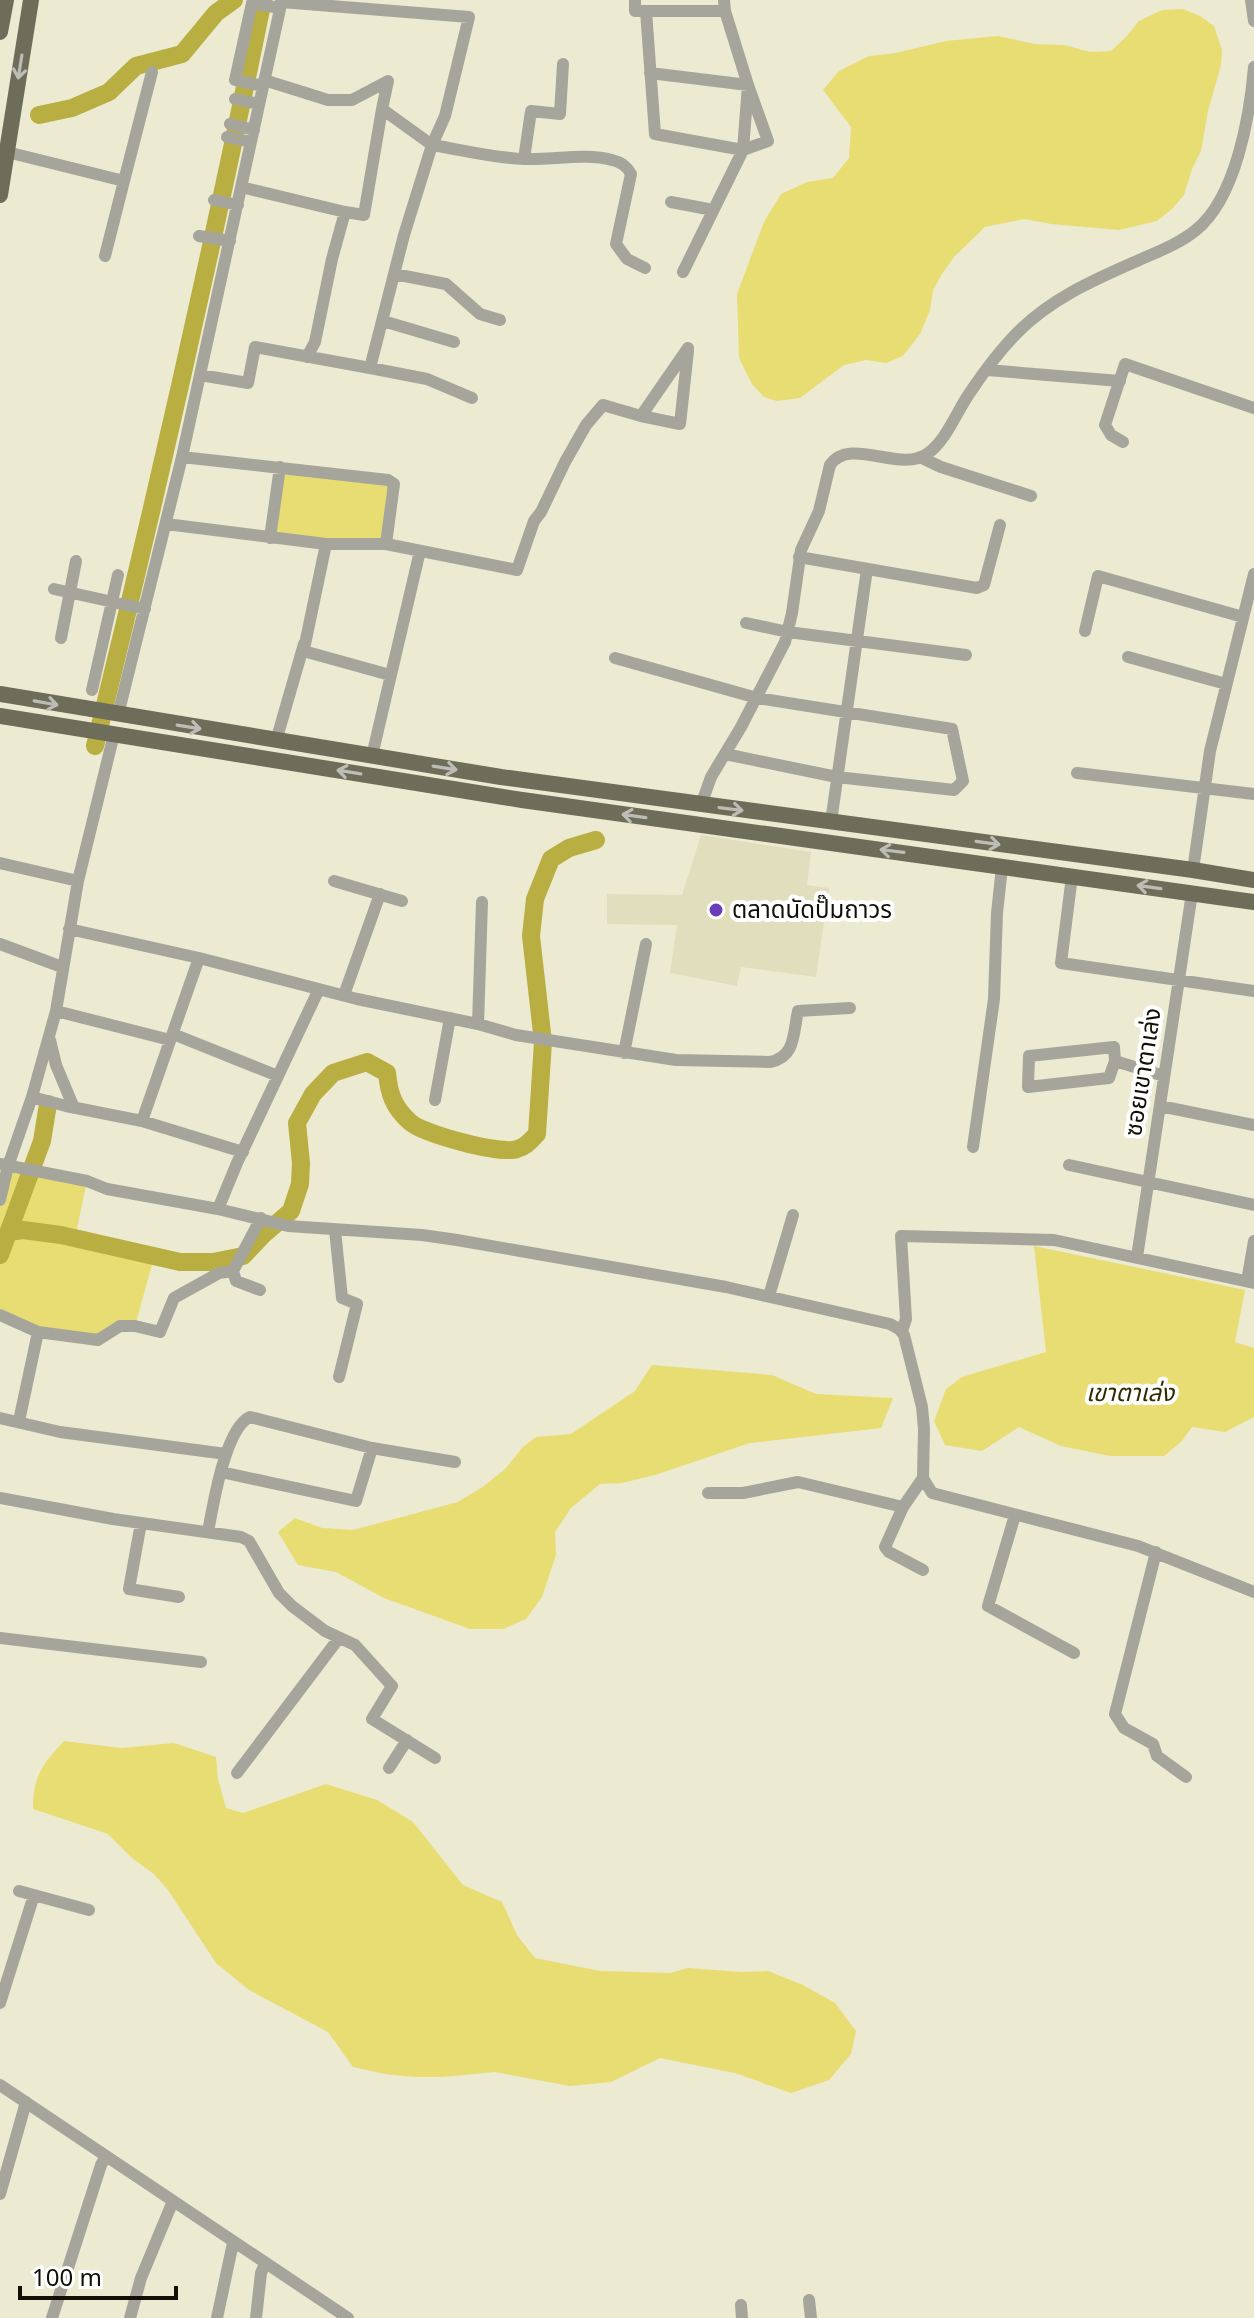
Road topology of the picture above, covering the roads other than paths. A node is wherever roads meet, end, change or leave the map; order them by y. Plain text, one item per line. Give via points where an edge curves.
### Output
1 (6, 0) edge
2 (31, 0) edge
3 (635, 0) edge
4 (1251, 0) edge
5 (280, 5) edge
6 (724, 6) edge
7 (646, 11) junction
8 (1254, 21) edge
9 (0, 32) edge
10 (563, 64) dead end
11 (1254, 67) edge
12 (152, 72) dead end
13 (650, 73) junction
14 (263, 84) junction
15 (748, 85) junction
16 (235, 99) dead end
17 (259, 104) junction
18 (382, 109) junction
19 (228, 131) dead end
20 (252, 136) junction
21 (8, 144) junction
22 (432, 145) junction
23 (743, 150) junction
24 (524, 159) junction
25 (124, 181) junction
26 (241, 187) junction
27 (0, 195) edge
28 (214, 200) dead end
29 (671, 202) dead end
30 (238, 205) junction
31 (713, 210) junction
32 (345, 212) junction
33 (199, 236) dead end
34 (225, 240) junction
35 (105, 256) dead end
36 (645, 268) dead end
37 (683, 272) dead end
38 (394, 274) junction
39 (500, 320) dead end
40 (383, 321) junction
41 (454, 342) dead end
42 (307, 357) junction
43 (370, 368) junction
44 (987, 370) junction
45 (200, 375) junction
46 (1120, 381) junction
47 (472, 398) dead end
48 (1254, 408) edge
49 (641, 416) junction
50 (1123, 442) dead end
51 (182, 457) junction
52 (920, 457) junction
53 (280, 467) junction
54 (1031, 496) dead end
55 (166, 524) junction
56 (1000, 525) dead end
57 (270, 538) junction
58 (326, 544) junction
59 (386, 544) junction
60 (420, 551) junction
61 (799, 557) junction
62 (76, 561) dead end
63 (867, 569) junction
64 (1254, 574) edge
65 (118, 575) dead end
66 (54, 589) dead end
67 (69, 593) junction
68 (116, 603) junction
69 (142, 609) junction
70 (1243, 617) junction
71 (746, 623) dead end
72 (1085, 631) dead end
73 (788, 632) junction
74 (61, 638) dead end
75 (855, 641) junction
76 (304, 644) junction
77 (966, 655) dead end
78 (1128, 657) dead end
79 (615, 658) dead end
80 (390, 675) junction
81 (1226, 684) junction
82 (92, 690) dead end
83 (0, 694) edge
84 (757, 698) junction
85 (846, 710) junction
86 (115, 715) junction
87 (0, 716) edge
88 (110, 733) junction
89 (276, 741) junction
90 (725, 754) junction
91 (372, 756) junction
92 (1077, 773) dead end
93 (837, 777) junction
94 (1205, 787) junction
95 (1254, 794) edge
96 (701, 805) junction
97 (831, 822) junction
98 (0, 863) edge
99 (1002, 867) junction
100 (1193, 870) junction
101 (1072, 876) junction
102 (1254, 880) edge
103 (78, 881) junction
104 (334, 881) dead end
105 (1192, 893) junction
106 (380, 894) junction
107 (402, 901) dead end
108 (482, 902) dead end
109 (1254, 902) edge
110 (69, 929) junction
111 (0, 944) edge
112 (646, 944) dead end
113 (199, 958) junction
114 (62, 967) junction
115 (1179, 980) junction
116 (319, 989) junction
117 (1254, 991) edge
118 (344, 995) junction
119 (850, 1008) dead end
120 (56, 1011) junction
121 (450, 1018) junction
122 (478, 1024) junction
123 (49, 1037) junction
124 (172, 1037) junction
125 (624, 1053) junction
126 (1115, 1061) junction
127 (278, 1076) junction
128 (1164, 1076) junction
129 (38, 1098) junction
130 (435, 1100) dead end
131 (1160, 1106) junction
132 (70, 1107) junction
133 (142, 1121) junction
134 (1254, 1125) edge
135 (973, 1147) dead end
136 (243, 1152) junction
137 (4, 1165) edge
138 (1069, 1165) dead end
139 (1148, 1183) junction
140 (0, 1200) edge
141 (1254, 1205) edge
142 (218, 1209) junction
143 (793, 1215) dead end
144 (264, 1219) junction
145 (335, 1230) junction
146 (1254, 1241) edge
147 (1137, 1257) junction
148 (235, 1267) junction
149 (1250, 1282) edge
150 (260, 1290) dead end
151 (769, 1296) junction
152 (0, 1315) edge
153 (902, 1331) junction
154 (38, 1332) junction
155 (339, 1377) dead end
156 (0, 1418) edge
157 (19, 1421) junction
158 (372, 1448) junction
159 (226, 1454) junction
160 (455, 1462) dead end
161 (221, 1472) junction
162 (923, 1478) junction
163 (708, 1493) dead end
164 (0, 1498) edge
165 (903, 1507) junction
166 (1015, 1515) junction
167 (141, 1523) junction
168 (208, 1532) junction
169 (1156, 1552) junction
170 (923, 1570) dead end
171 (1254, 1592) edge
172 (179, 1597) dead end
173 (0, 1638) edge
174 (339, 1638) junction
175 (1074, 1653) dead end
176 (201, 1662) dead end
177 (407, 1740) junction
178 (435, 1758) dead end
179 (389, 1768) dead end
180 (237, 1773) dead end
181 (1186, 1777) dead end
182 (19, 1891) dead end
183 (34, 1895) junction
184 (89, 1910) dead end
185 (0, 2003) edge
186 (0, 2085) edge
187 (26, 2102) junction
188 (106, 2156) junction
189 (0, 2194) edge
190 (173, 2201) junction
191 (233, 2243) junction
192 (265, 2264) junction
193 (809, 2300) dead end
194 (345, 2317) edge
195 (52, 2318) edge
196 (130, 2318) edge
197 (217, 2318) edge
198 (256, 2318) edge
199 (811, 2318) edge

1 - 9 main road
2 -> 21 main road
3 - 7 street via 635,11
4 - 8 street
5 - 14 street
5 - 14 street via 252,3 235,80
5 - 22 street via 469,17 445,116
6 - 7 street
6 - 15 street
7 - 13 street
10 - 24 street via 560,114 531,111
11 - 44 street via 1240,148 1223,194 1197,230 1056,300 1016,334
12 - 25 street
13 - 15 street
13 - 23 street via 655,134
14 - 17 street
14 - 18 street via 328,100 352,100 388,81
15 - 23 street
15 - 23 street via 768,141
16 - 17 street
17 - 20 street
18 - 22 street
18 - 32 street via 364,215
19 - 20 street
20 - 26 street
21 - 25 street
21 - 27 main road
22 - 24 street
22 - 38 street
23 - 31 street
24 - 36 street via 603,158 622,163 631,174 616,244 627,259
25 - 35 street
26 - 30 street
26 - 32 street
28 - 30 street
29 - 31 street
30 - 34 street
31 - 37 street
32 - 42 street
33 - 34 street
34 - 45 street
38 - 39 street via 446,284 480,314
38 - 40 street
40 - 41 street
40 - 43 street
42 - 43 street
42 - 45 street via 255,347 248,383
43 - 47 street via 427,379
44 - 46 street
44 - 52 street via 941,440
45 - 51 street
46 - 48 street via 1125,364
46 - 50 street via 1105,425
49 - 49 street via 680,424 688,348
49 - 60 street via 603,405 586,425 534,521 517,570
51 - 53 street
51 - 55 street
52 - 54 street
52 - 61 street via 844,453 834,459
53 - 57 street
53 - 59 street via 394,484
55 - 57 street
55 - 69 street
56 - 63 street via 981,587
57 - 58 street
58 - 59 street
58 - 76 street
59 - 60 street
60 - 80 street
61 - 63 street
61 - 73 street
62 - 67 street
63 - 75 street
64 - 70 street
65 - 68 street
66 - 67 street
67 - 68 street
67 - 74 street
68 - 69 street
68 - 82 street
69 - 86 street
70 - 72 street via 1098,576
70 - 81 street
71 - 73 street
73 - 75 street
73 - 84 street
75 - 77 street
75 - 85 street
76 - 80 street via 307,652
76 - 89 street
78 - 81 street
79 - 84 street
80 - 91 street
81 - 94 street
83 -> 86 main road
84 - 85 street
84 - 90 street
85 - 93 street
85 - 93 street via 952,729 963,781 954,790
86 - 88 main road
86 -> 89 main road
87 - 88 main road
99 -> 88 main road via 522,800
88 - 103 street
89 - 91 main road
90 - 93 street
90 - 96 street
91 -> 96 main road
92 - 94 street
93 - 97 street
94 - 95 street
94 - 100 street
96 -> 97 main road
97 -> 100 main road
98 - 103 street
99 - 101 main road
99 - 135 street via 994,999
100 - 102 main road
105 -> 101 main road
101 - 115 street via 1061,963
103 - 110 street
104 - 106 street
105 - 109 main road
105 - 115 street, ซอยเขาตาเล่ง
106 - 107 street
106 - 118 street
108 - 122 street
110 - 113 street
110 - 114 street
111 - 114 street
112 - 125 street
113 - 116 street
113 - 124 street
114 - 120 street
115 - 117 street
115 - 128 street, ซอยเขาตาเล่ง
116 - 118 street
116 - 127 street
118 - 121 street
119 - 125 street via 798,1011 788,1052 770,1062
120 - 123 street
120 - 124 street
121 - 122 street
121 - 130 street
122 - 125 street
123 - 129 street
123 - 132 street
124 - 127 street
124 - 133 street
126 - 126 street via 1114,1047 1029,1056 1028,1087 1109,1078
126 - 128 street
127 - 136 street
128 - 131 street, ซอยเขาตาเล่ง
129 - 132 street
129 - 137 street
131 - 134 street
131 - 139 street, ซอยเขาตาเล่ง
132 - 133 street
133 - 136 street
136 - 142 street
137 - 140 street
137 - 142 street
138 - 139 street
139 - 141 street
139 - 147 street, ซอยเขาตาเล่ง
142 - 144 street
143 - 151 street
144 - 145 street
144 - 148 street
145 - 151 street via 457,1240
145 - 155 street via 342,1298 357,1304
146 - 149 street
147 - 149 street
147 - 153 street via 1045,1239 901,1236 906,1319
148 - 150 street via 236,1281
148 - 154 street via 174,1298 160,1332 120,1326 98,1340
151 - 153 street via 877,1320
152 - 154 street
153 - 162 street via 922,1407
154 - 157 street
156 - 157 street
157 - 159 street via 60,1432
158 - 159 street via 250,1417
158 - 160 street
158 - 161 street via 356,1501
159 - 161 street
161 - 168 street
162 - 165 street
162 - 166 street via 932,1493
163 - 165 street via 743,1493 798,1482
164 - 167 street
165 - 170 street via 885,1547
166 - 169 street
166 - 175 street via 988,1606
167 - 168 street
167 - 172 street via 129,1589
168 - 174 street via 249,1541 279,1593
169 - 171 street
169 - 181 street via 1115,1714 1124,1728 1153,1744 1157,1756
173 - 176 street
174 - 177 street via 355,1645 392,1686 372,1719
174 - 180 street
177 - 178 street
177 - 179 street
182 - 183 street
183 - 184 street
183 - 185 street
186 - 187 street
187 - 188 street
187 - 189 street
188 - 190 street
188 - 195 street
190 - 191 street
190 - 196 street
191 - 192 street
191 - 197 street
192 - 194 street
192 - 198 street
193 - 199 street

